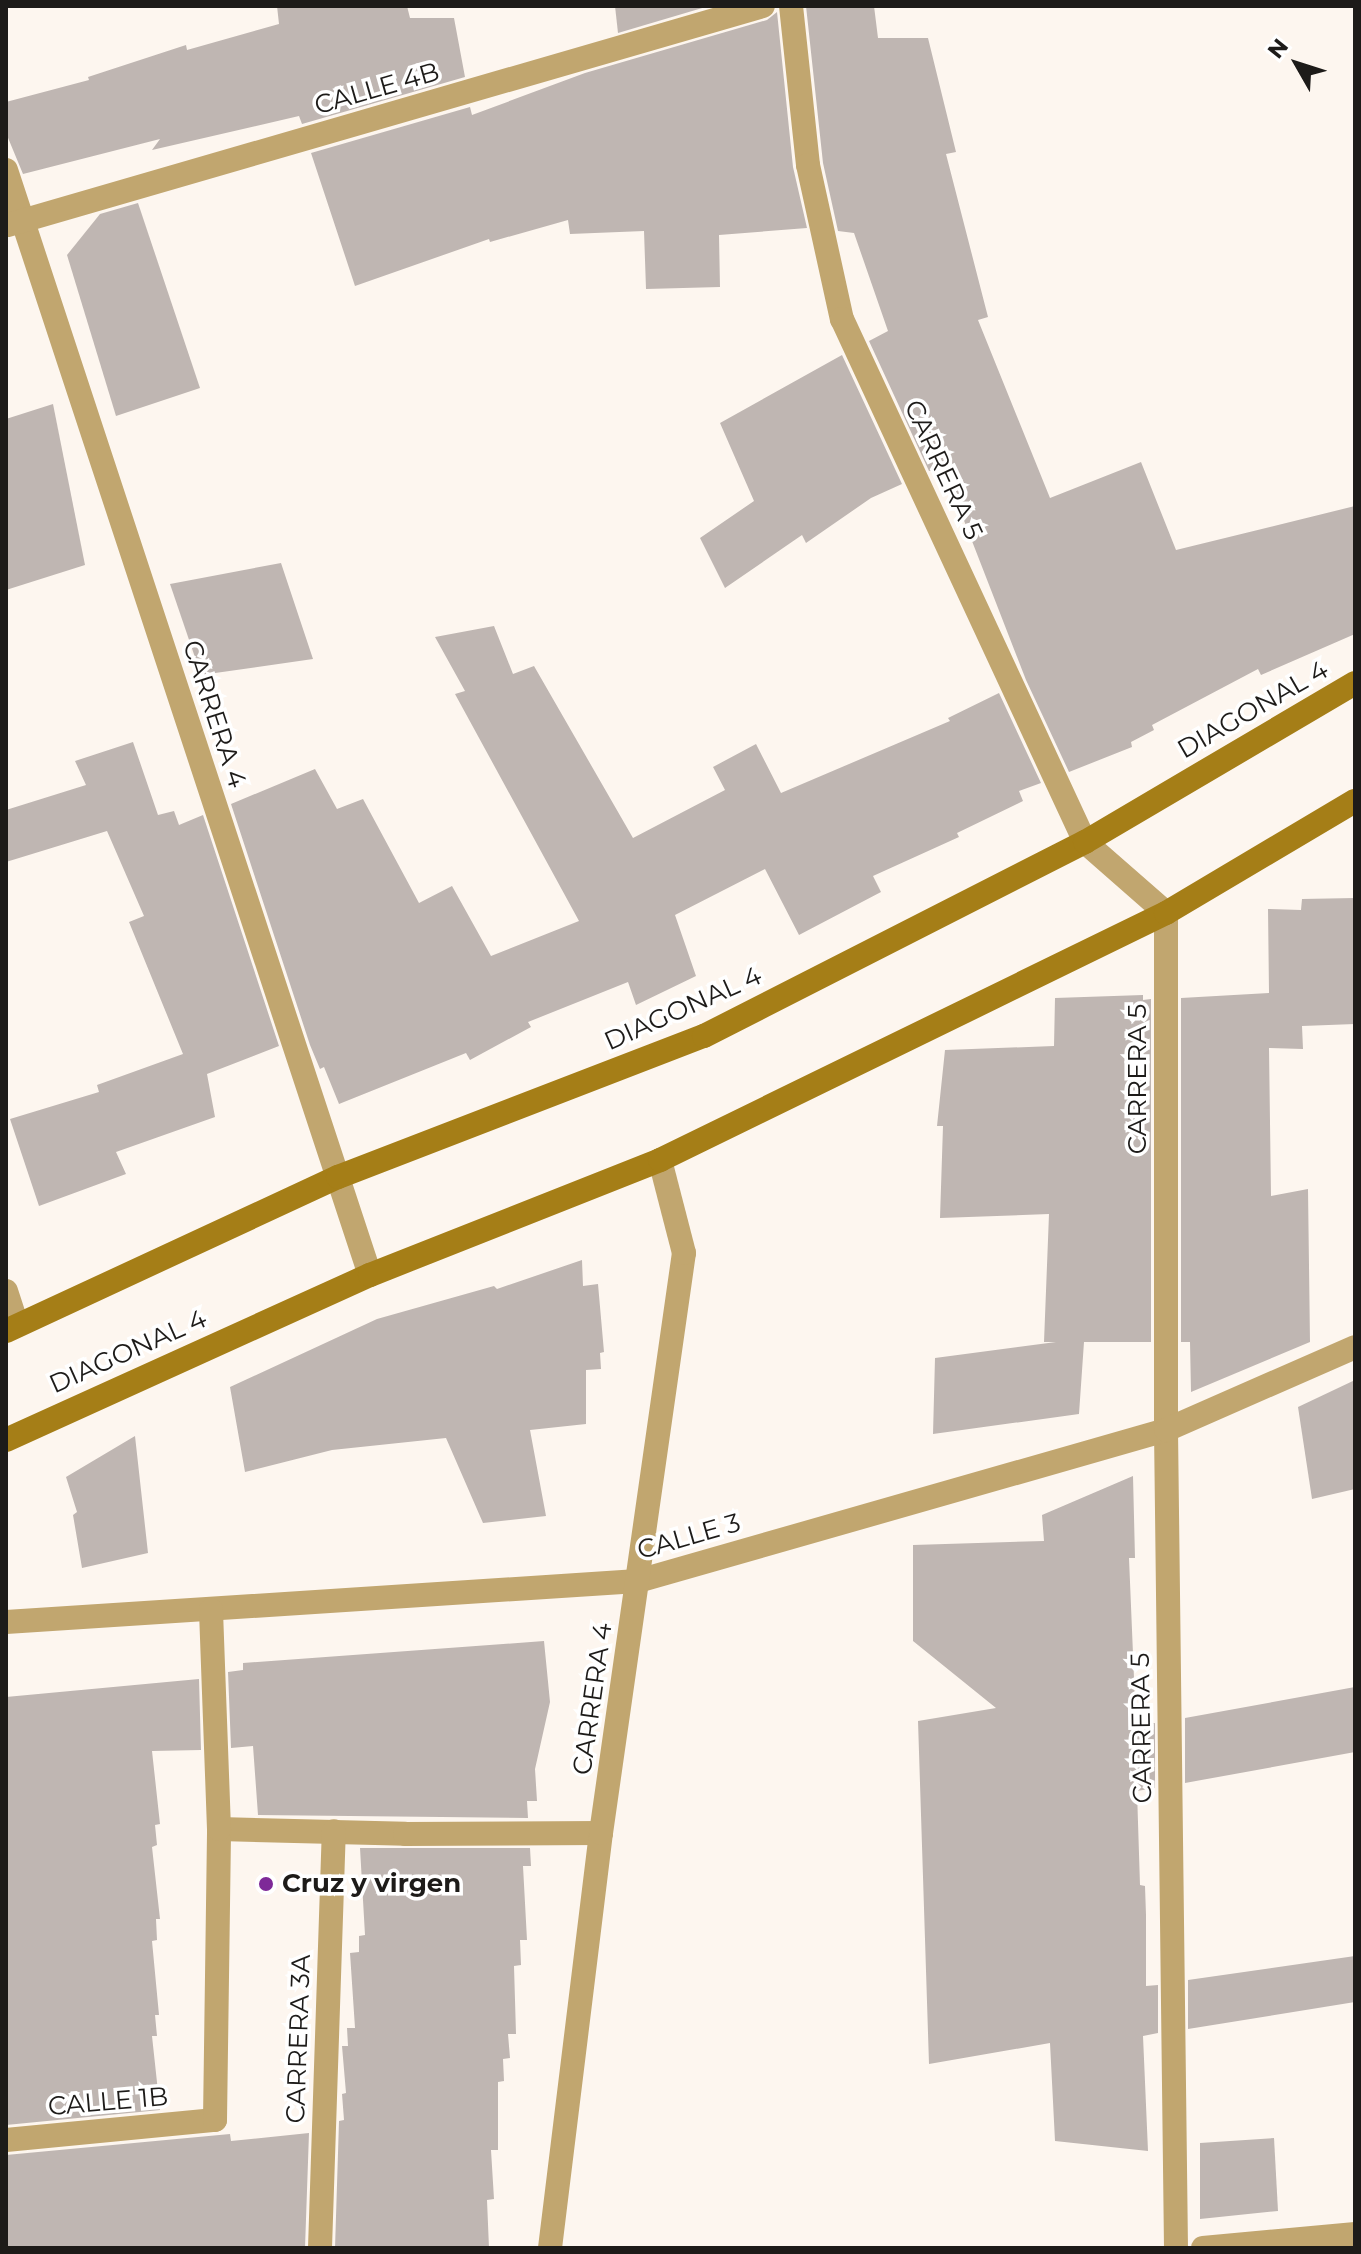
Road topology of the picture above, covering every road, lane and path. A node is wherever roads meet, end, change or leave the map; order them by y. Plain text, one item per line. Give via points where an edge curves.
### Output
1 (763, 6) edge
2 (791, 6) edge
3 (6, 170) edge
4 (14, 223) edge
5 (1355, 683) edge
6 (1355, 801) edge
7 (1085, 842) junction
8 (1166, 913) junction
9 (660, 1160) junction
10 (338, 1177) junction
11 (370, 1275) junction
12 (6, 1291) edge
13 (12, 1328) edge
14 (1355, 1347) edge
15 (1166, 1430) junction
16 (6, 1440) edge
17 (638, 1581) junction
18 (211, 1610) junction
19 (6, 1622) edge
20 (219, 1829) junction
21 (334, 1831) junction
22 (601, 1833) junction
23 (6, 2140) edge
24 (1355, 2234) edge
25 (320, 2248) edge
26 (550, 2248) edge
27 (1176, 2248) edge
28 (1203, 2248) edge

1 - 4 street, CALLE 4B
2 - 7 street, CARRERA 5 via 808,165 842,319
3 - 4 street, CARRERA 4
4 - 10 street, CARRERA 4
5 - 7 street, DIAGONAL 4
6 - 8 street, DIAGONAL 4
7 - 8 street, CARRERA 5
7 - 10 street, DIAGONAL 4 via 704,1036
8 - 9 street, DIAGONAL 4
8 - 15 street, CARRERA 5
9 - 11 street, DIAGONAL 4
9 - 17 street, CARRERA 4 via 684,1253
10 - 11 street, CARRERA 4
10 - 13 street, DIAGONAL 4
11 - 16 street, DIAGONAL 4
12 - 13 street
14 - 15 street, CALLE 3
15 - 17 street, CALLE 3
15 - 27 street, CARRERA 5
17 - 18 street, CALLE 3
17 - 22 street, CARRERA 4
18 - 19 street, CALLE 3
18 - 20 street
20 - 21 street
20 - 23 street, CALLE 1B via 215,2120
21 - 22 street
21 - 25 street, CARRERA 3A
22 - 26 street, CARRERA 4
24 - 28 street

